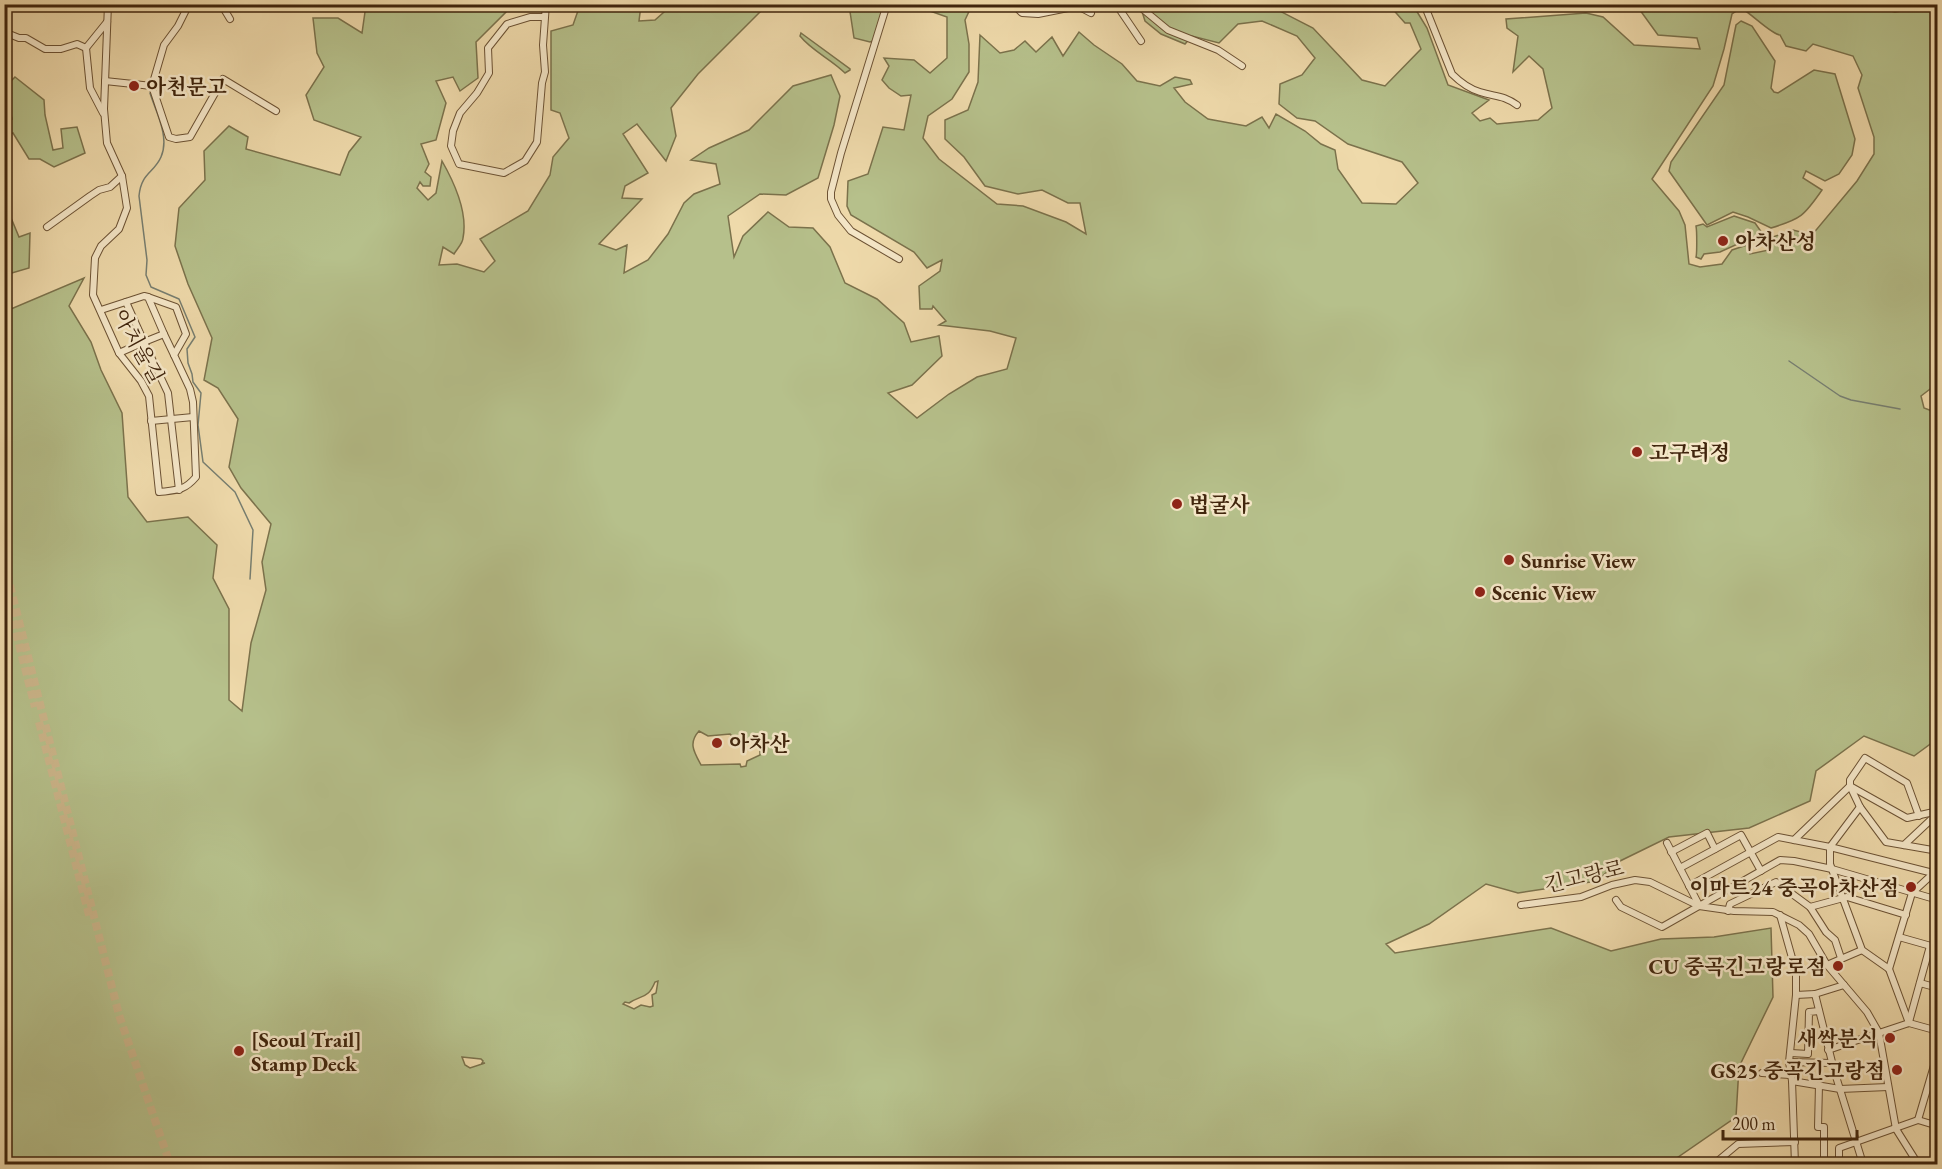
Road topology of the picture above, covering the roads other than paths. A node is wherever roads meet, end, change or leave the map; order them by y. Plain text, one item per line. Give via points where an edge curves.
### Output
1 (108, 4) edge
2 (189, 4) edge
3 (221, 4) edge
4 (546, 4) edge
5 (887, 4) edge
6 (1012, 4) edge
7 (1116, 4) edge
8 (1132, 4) edge
9 (1424, 4) edge
10 (1077, 5) edge
11 (1091, 13) dead end
12 (544, 17) junction
13 (230, 19) dead end
14 (107, 22) junction
15 (4, 32) edge
16 (1141, 41) dead end
17 (86, 48) junction
18 (1242, 66) dead end
19 (105, 81) junction
20 (152, 86) junction
21 (1517, 105) dead end
22 (276, 111) dead end
23 (104, 114) junction
24 (122, 176) junction
25 (47, 227) dead end
26 (899, 259) dead end
27 (148, 297) junction
28 (126, 302) junction
29 (101, 310) junction
30 (164, 334) junction
31 (144, 342) junction
32 (119, 352) junction
33 (174, 355) junction
34 (193, 417) junction
35 (172, 419) junction
36 (152, 421) junction
37 (179, 490) junction
38 (1850, 786) junction
39 (1860, 807) junction
40 (1938, 812) edge
41 (1919, 816) junction
42 (1794, 840) junction
43 (1667, 843) dead end
44 (1904, 845) junction
45 (1830, 847) junction
46 (1715, 849) junction
47 (1938, 851) edge
48 (1671, 852) junction
49 (1751, 852) junction
50 (1680, 868) junction
51 (1832, 869) junction
52 (1761, 871) junction
53 (1935, 871) edge
54 (1689, 886) junction
55 (1912, 893) junction
56 (1842, 898) junction
57 (1616, 900) dead end
58 (1938, 900) edge
59 (1521, 905) dead end
60 (1699, 906) junction
61 (1810, 907) junction
62 (1728, 911) junction
63 (1780, 915) junction
64 (1906, 915) junction
65 (1899, 937) junction
66 (1934, 947) edge
67 (1862, 950) junction
68 (1841, 958) junction
69 (1827, 964) junction
70 (1889, 969) junction
71 (1920, 983) junction
72 (1844, 985) junction
73 (1938, 988) edge
74 (1815, 994) junction
75 (1796, 995) junction
76 (1819, 1011) junction
77 (1909, 1023) junction
78 (1938, 1031) edge
79 (1880, 1033) junction
80 (1828, 1050) junction
81 (1938, 1052) edge
82 (1791, 1053) junction
83 (1789, 1062) junction
84 (1832, 1063) junction
85 (1762, 1073) dead end
86 (1791, 1078) junction
87 (1819, 1085) junction
88 (1888, 1088) junction
89 (1840, 1089) junction
90 (1918, 1120) junction
91 (1938, 1126) edge
92 (1896, 1129) junction
93 (1795, 1142) junction
94 (1856, 1142) junction
95 (1714, 1164) edge
96 (1795, 1164) edge
97 (1824, 1164) edge
98 (1839, 1164) edge
99 (1863, 1164) edge
100 (1918, 1164) edge

1 - 14 street, 아치울길
2 - 20 street via 164,45
3 - 13 street
4 - 12 street
5 - 26 street via 841,153 831,199 851,231
6 - 10 street via 1022,13 1038,14
7 - 16 street
8 - 18 street via 1168,30 1218,50
9 - 21 street via 1452,74 1478,92 1506,97
10 - 11 street
12 - 12 street via 507,24 488,48 489,74 460,113 453,131 451,146 459,164 504,173 525,161 537,142 545,72
14 - 17 street
14 - 19 street, 아치울길
15 - 17 street via 45,49 77,44
17 - 23 street via 90,88
19 - 20 street
19 - 23 street, 아치울길
20 - 22 street via 169,137 176,139 193,133 223,79
23 - 24 street, 아치울길 via 106,143
24 - 25 street
24 - 29 street, 아치울길 via 127,208 119,229 101,246 96,258 93,295
27 - 28 street
27 - 30 street
27 - 33 street, 아치울길 via 176,307 186,334
28 - 29 street
28 - 31 street
29 - 32 street, 아치울길
30 - 31 street
30 - 33 street
31 - 32 street
31 - 35 street via 168,393
32 - 36 street, 아치울길 via 149,396
33 - 34 street, 아치울길 via 190,389
34 - 35 street
34 - 37 street, 아치울길 via 196,477 188,487
35 - 36 street
35 - 37 street
36 - 37 street, 아치울길 via 159,492
38 - 39 street
38 - 41 street via 1907,818
38 - 41 street via 1865,758 1907,783
38 - 42 street
39 - 44 street via 1886,842
39 - 45 street
40 - 41 street
40 - 44 street
42 - 45 street
42 - 49 street via 1778,837
43 - 48 street
44 - 47 street
45 - 51 street
45 - 53 street
46 - 48 street via 1707,833
46 - 49 street via 1742,835
46 - 50 street
48 - 50 street
49 - 52 street
49 - 54 street
50 - 54 street
51 - 52 street via 1780,860
51 - 55 street
51 - 56 street
52 - 60 street
53 - 55 street
54 - 60 street
55 - 58 street
55 - 64 street
56 - 61 street
56 - 64 street
56 - 67 street
57 - 60 street via 1621,908 1662,927
59 - 60 street, 긴고랑로 via 1581,897 1635,880 1650,882
60 - 62 street, 긴고랑로
61 - 62 street via 1776,882 1730,904
61 - 68 street via 1835,940
62 - 63 street, 긴고랑로
63 - 69 street, 긴고랑로 via 1809,934
63 - 75 street via 1796,972
64 - 65 street
65 - 66 street
65 - 70 street
66 - 71 street
67 - 68 street
67 - 70 street
68 - 69 street
69 - 72 street, 긴고랑로
70 - 77 street
71 - 73 street
71 - 77 street
72 - 74 street
72 - 79 street, 긴고랑로
74 - 75 street
74 - 76 street
75 - 82 street
76 - 80 street
76 - 82 street via 1809,1012 1808,1054
77 - 78 street
77 - 79 street
79 - 80 street
79 - 88 street, 긴고랑로
80 - 84 street
81 - 90 street
82 - 83 street
83 - 84 street
83 - 86 street
84 - 89 street
85 - 86 street
86 - 87 street
86 - 93 street
87 - 89 street
87 - 97 street via 1818,1127 1824,1127
88 - 89 street
88 - 92 street, 긴고랑로
89 - 94 street
90 - 91 street
90 - 92 street
92 - 94 street
92 - 100 street, 긴고랑로
93 - 95 street via 1738,1144
93 - 96 street
94 - 98 street via 1839,1148
94 - 99 street

